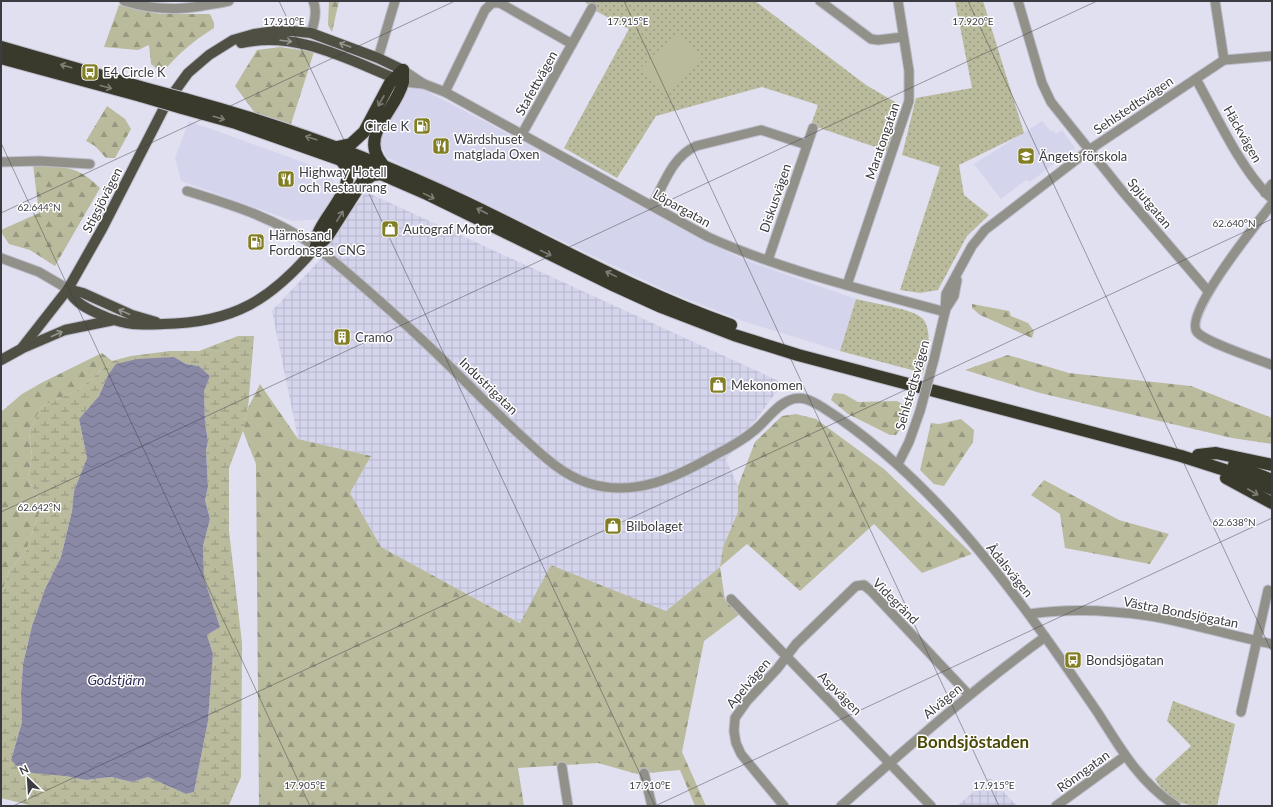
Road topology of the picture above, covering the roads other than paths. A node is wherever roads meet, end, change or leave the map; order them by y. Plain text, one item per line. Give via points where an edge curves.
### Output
1 (124, 1) edge
2 (229, 1) edge
3 (314, 1) edge
4 (395, 1) edge
5 (820, 1) edge
6 (898, 1) edge
7 (1018, 1) edge
8 (1215, 1) edge
9 (592, 8) dead end
10 (311, 33) junction
11 (903, 36) junction
12 (572, 44) junction
13 (1, 47) edge
14 (220, 48) junction
15 (1272, 56) edge
16 (1, 58) edge
17 (378, 58) junction
18 (1224, 60) junction
19 (400, 76) junction
20 (1196, 79) junction
21 (142, 92) junction
22 (445, 92) junction
23 (183, 103) junction
24 (814, 128) dead end
25 (522, 134) junction
26 (807, 145) junction
27 (337, 147) junction
28 (1089, 150) junction
29 (341, 160) junction
30 (1, 162) edge
31 (90, 164) dead end
32 (382, 170) junction
33 (1272, 184) edge
34 (187, 191) dead end
35 (1269, 196) edge
36 (1272, 204) edge
37 (652, 206) junction
38 (316, 246) junction
39 (1, 258) edge
40 (768, 260) junction
41 (847, 285) junction
42 (68, 289) junction
43 (1208, 291) junction
44 (945, 312) junction
45 (114, 320) junction
46 (161, 324) junction
47 (21, 349) junction
48 (1, 360) edge
49 (1272, 365) edge
50 (785, 403) joint
51 (1198, 455) junction
52 (1181, 456) junction
53 (898, 464) junction
54 (1272, 465) edge
55 (1272, 480) edge
56 (1272, 489) edge
57 (1272, 503) edge
58 (1268, 590) dead end
59 (731, 599) dead end
60 (1029, 614) junction
61 (1045, 637) junction
62 (1257, 641) junction
63 (1272, 644) edge
64 (786, 657) junction
65 (968, 695) junction
66 (1241, 712) dead end
67 (1125, 756) junction
68 (890, 762) junction
69 (562, 767) dead end
70 (644, 773) dead end
71 (568, 806) edge
72 (652, 806) edge
73 (784, 806) edge
74 (841, 806) edge
75 (931, 806) edge
76 (1056, 806) edge
77 (1176, 806) edge

1 - 2 street via 163,10
3 - 10 street via 315,12
4 - 17 street
5 - 11 street via 872,39
6 - 11 street, Maratongatan
7 - 28 street, Spjutgatan via 1046,93
8 - 18 street
9 - 12 street, Stafettvägen
10 - 14 main road, Stigsjövägen via 275,31 254,34 233,40
17 -> 10 main road, Stigsjövägen
11 - 41 street, Maratongatan via 909,71 909,101
12 - 22 street, Stafettvägen via 500,3 492,3 485,10
12 - 25 street, Stafettvägen
21 -> 13 highway
14 -> 19 main road, Stigsjövägen via 275,39 297,42
14 - 42 main road, Stigsjövägen via 188,73 167,102
15 - 18 street, Sehlstedtsvägen
16 -> 21 highway
17 - 19 main road, Stigsjövägen
18 - 20 street, Sehlstedtsvägen
19 - 22 street, Löpargatan
19 -> 27 highway via 364,132 351,144
19 - 32 highway via 373,143
20 - 28 street, Sehlstedtsvägen
20 - 35 street, Häckvägen via 1244,164
21 - 23 highway, bridge
22 - 25 street, Löpargatan
27 -> 23 highway via 233,112
23 -> 29 highway
24 - 26 street, Diskusvägen
25 - 37 street, Löpargatan
26 - 37 street via 761,130 696,146 678,159
26 - 40 street, Diskusvägen
27 - 32 highway
28 - 43 street, Spjutgatan
28 - 44 street, Sehlstedtsvägen via 985,230 972,246 946,294
29 - 32 highway
29 - 38 highway via 347,170 346,185 318,234
30 - 31 street
38 -> 32 highway via 327,237 362,182
51 -> 32 highway via 1129,434 812,351 732,325 640,288 466,202
32 -> 52 highway via 616,286 668,310 734,335 805,357
33 - 35 street
34 - 38 street, Industrigatan via 265,217
36 - 43 street
37 - 40 street, Löpargatan via 708,237
38 - 46 main road via 284,280 251,305 213,320 183,325
38 - 50 street, Industrigatan via 433,350 540,453 564,471 588,483 618,488 638,487 674,476 742,439
39 - 42 street via 39,272
40 - 41 street, Löpargatan
41 - 44 street, Löpargatan
42 - 45 main road via 76,302
46 -> 42 main road
42 - 47 main road, Stigsjövägen
43 - 49 street via 1195,319 1194,327 1198,333
44 - 53 street, Sehlstedtsvägen, bridge via 920,411
45 - 46 main road via 137,326
47 -> 45 main road via 65,330
47 - 48 main road, Stigsjövägen
50 - 53 street, Ådalsvägen via 800,398 809,400 847,424
51 - 54 highway via 1216,453
51 - 55 highway
52 - 56 highway via 1231,472
52 -> 57 highway via 1189,464 1222,476
53 - 60 street, Ådalsvägen via 956,525
58 - 62 street
59 - 64 street, Aspvägen
60 - 61 street, Ådalsvägen
60 - 62 street, Västra Bondsjögatan via 1052,610 1151,616
61 - 65 street, Alvägen
61 - 67 street, Ådalsvägen
62 - 63 street, Västra Bondsjögatan
62 - 66 street
64 - 65 street, Videgränd via 848,593 856,586 864,585
64 - 68 street, Aspvägen
64 - 73 street, Apelvägen via 739,710 735,718 734,731 741,754
65 - 68 street, Alvägen
67 - 76 street, Rönngatan
67 - 77 street, Ådalsvägen via 1145,781
68 - 74 street, Alvägen
68 - 75 street, Aspvägen
69 - 71 street
70 - 72 street

